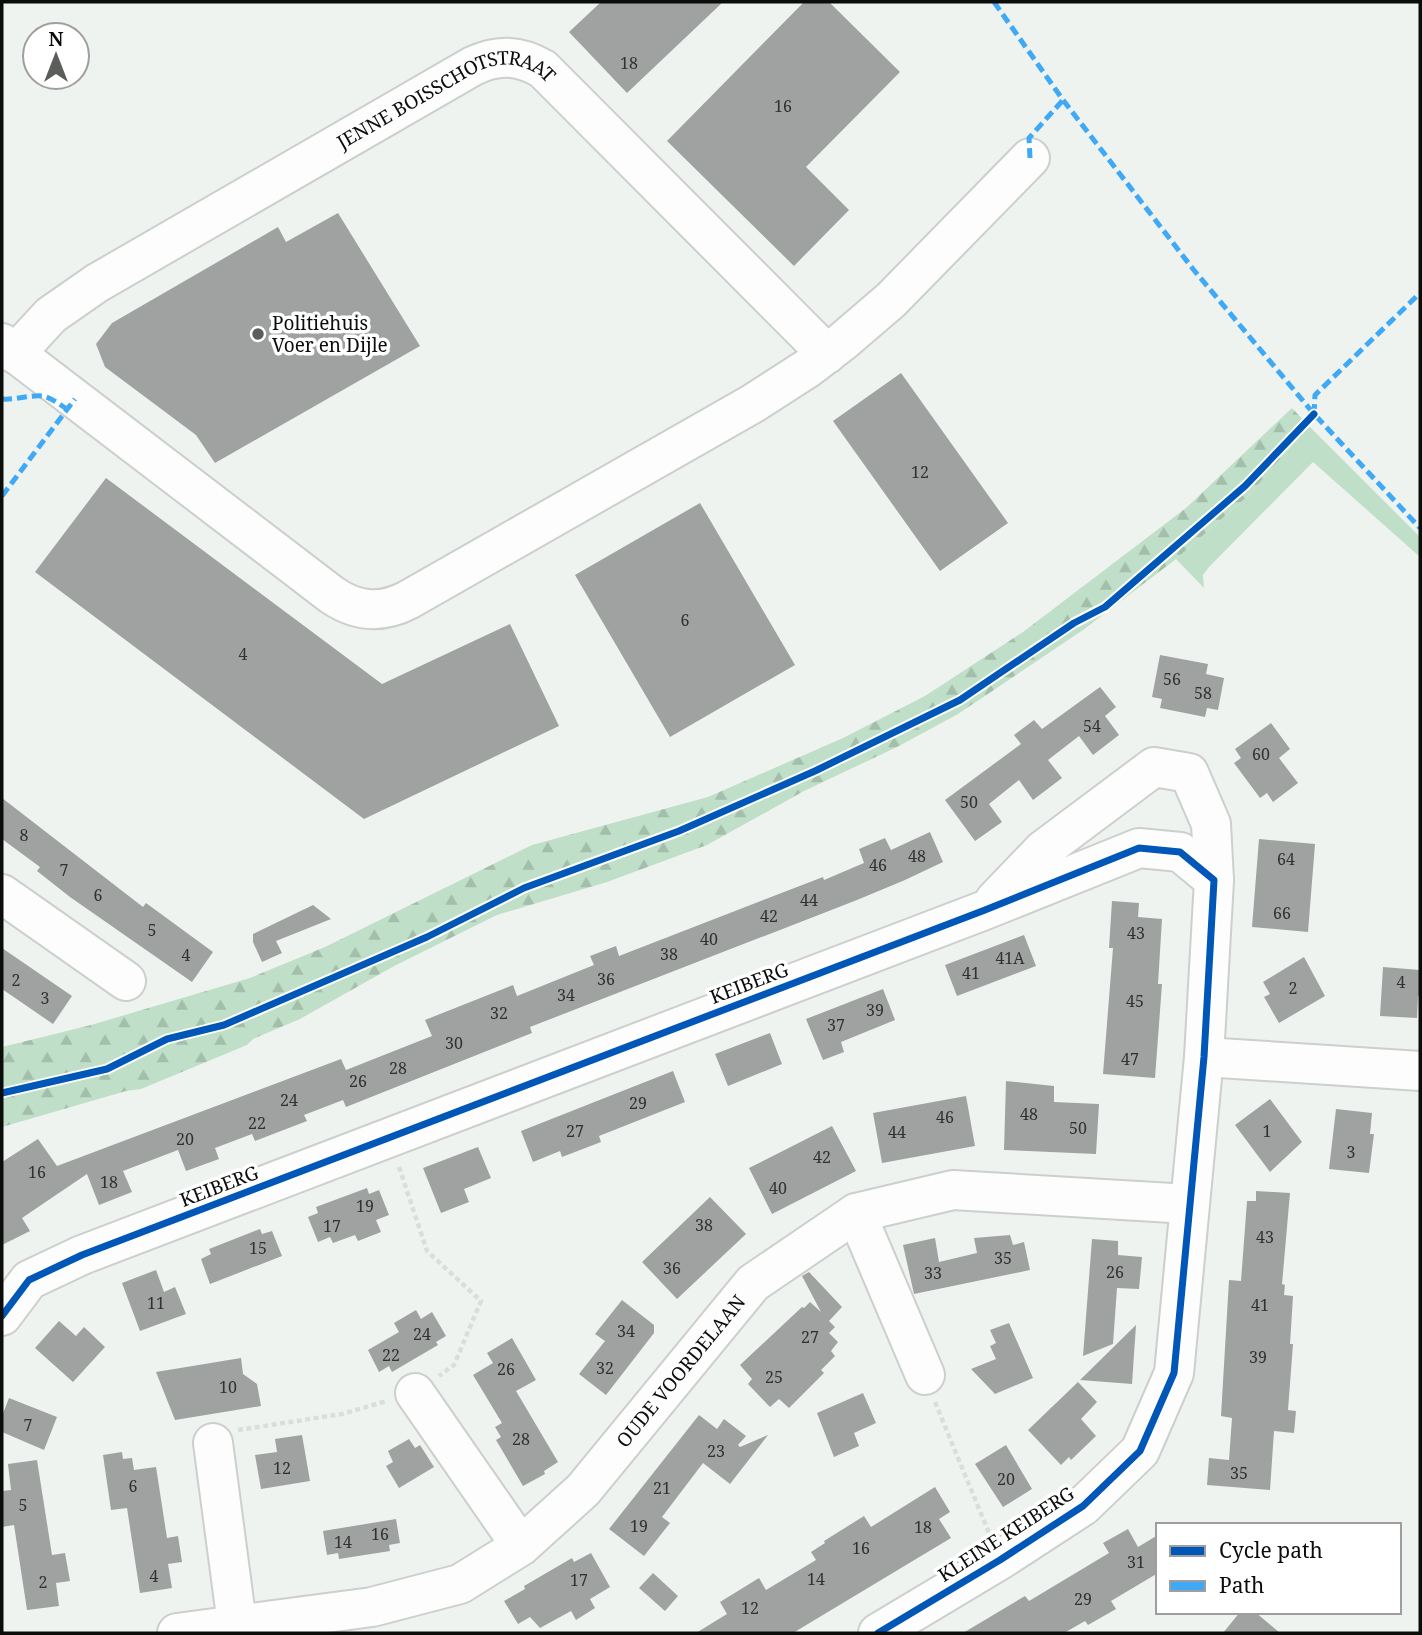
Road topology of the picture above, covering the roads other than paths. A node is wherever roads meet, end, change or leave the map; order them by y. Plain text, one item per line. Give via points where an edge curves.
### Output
1 (1030, 158) dead end
2 (8, 349) edge
3 (827, 354) junction
4 (1214, 880) junction
5 (2, 894) edge
6 (985, 910) junction
7 (126, 981) dead end
8 (1204, 1056) junction
9 (1420, 1071) edge
10 (1188, 1204) junction
11 (856, 1213) junction
12 (2, 1316) edge
13 (925, 1375) road end
14 (415, 1393) road end
15 (213, 1443) road end
16 (521, 1546) junction
17 (379, 1620) edge
18 (237, 1625) junction
19 (177, 1633) edge
20 (878, 1633) edge

1 - 3 street, JENNE BOISSCHOTSTRAAT via 891,300
2 - 3 street, JENNE BOISSCHOTSTRAAT via 332,595 353,607 373,611 408,600 752,404
2 - 3 street, JENNE BOISSCHOTSTRAAT via 97,283 473,66 509,57 543,69
4 - 6 street, KEIBERG via 1180,852 1139,848
4 - 6 street, KEIBERG via 1211,824 1189,773 1154,767 1043,850
4 - 8 street, KEIBERG
5 - 7 street
6 - 12 street, KEIBERG via 82,1255 29,1280
8 - 9 street
8 - 10 street, KEIBERG
10 - 11 street, OUDE VOORDELAAN via 953,1190
10 - 20 street, KLEINE KEIBERG via 1174,1373 1140,1451 1083,1506
11 - 13 street
11 - 16 street, OUDE VOORDELAAN via 753,1283 583,1490
14 - 16 street
15 - 18 street
16 - 17 street, OUDE VOORDELAAN via 460,1584
17 - 18 street, OUDE VOORDELAAN
18 - 19 street, OUDE VOORDELAAN

